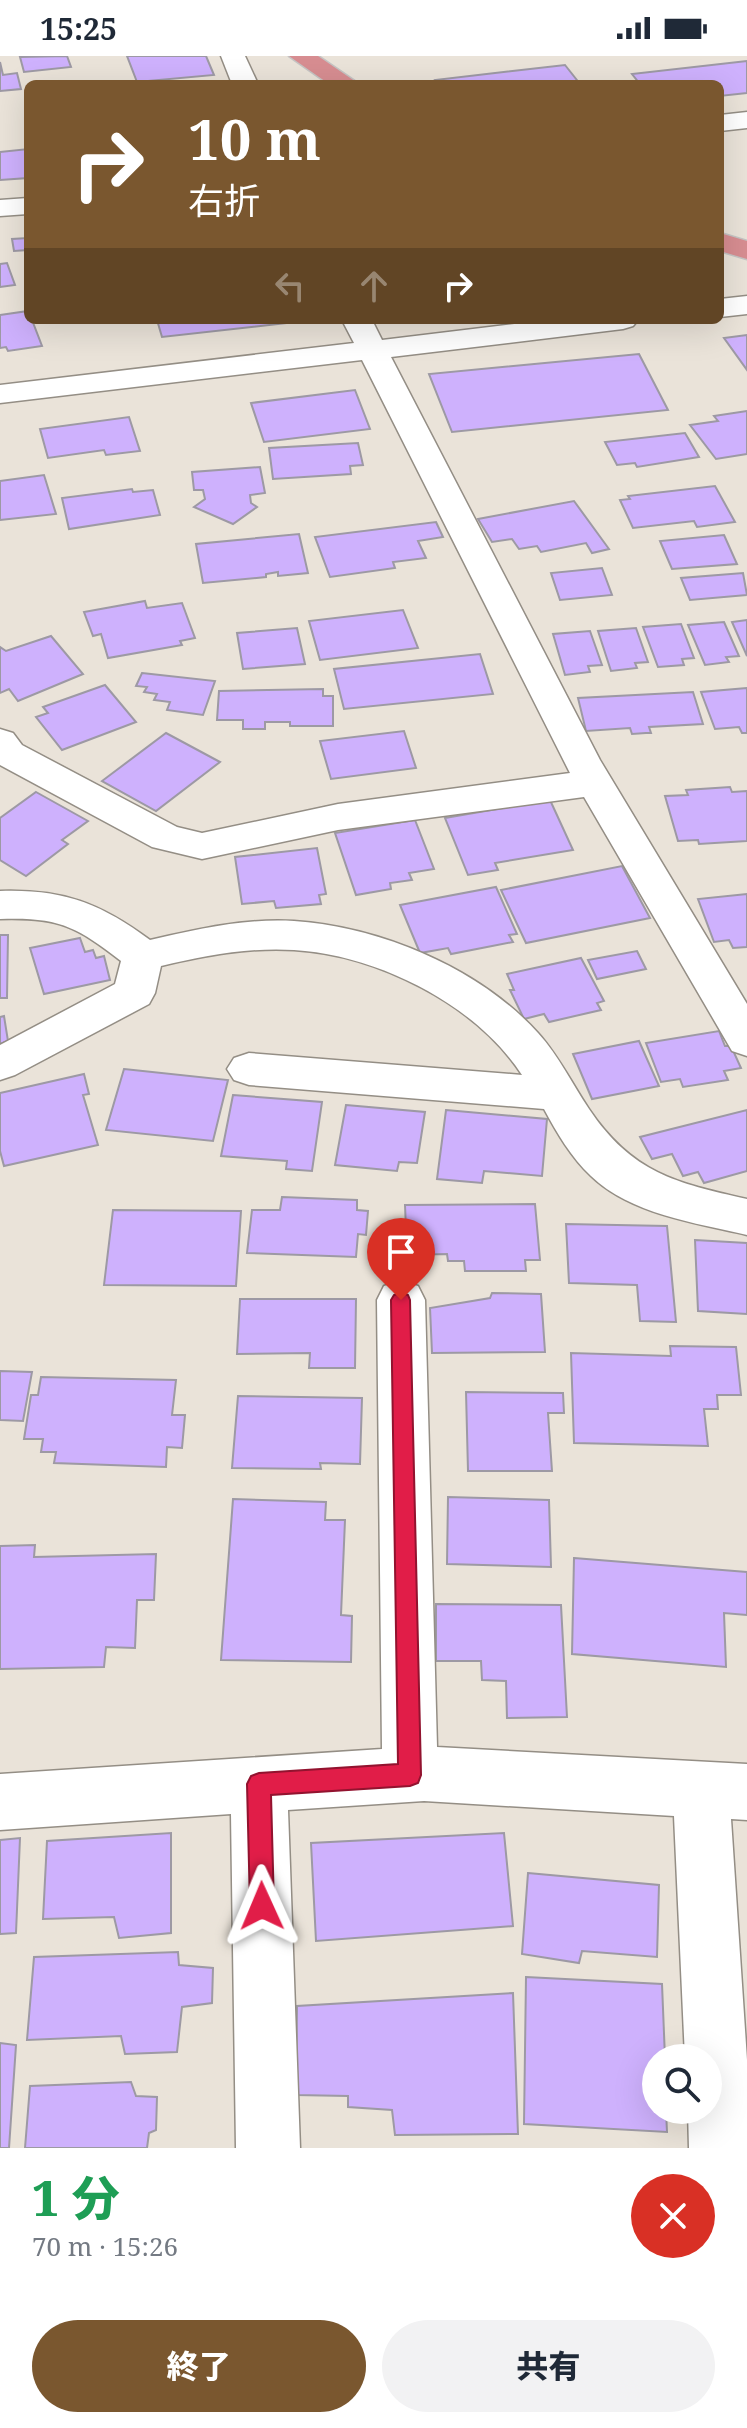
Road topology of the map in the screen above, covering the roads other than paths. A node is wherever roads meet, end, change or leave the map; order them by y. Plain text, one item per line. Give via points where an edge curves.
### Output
1 (233, 56) edge
2 (301, 56) edge
3 (243, 80) edge
4 (340, 80) edge
5 (747, 120) edge
6 (724, 123) edge
7 (24, 206) edge
8 (0, 208) edge
9 (724, 242) edge
10 (747, 251) edge
11 (747, 305) edge
12 (724, 308) edge
13 (558, 324) edge
14 (365, 336) edge
15 (0, 394) edge
16 (0, 741) edge
17 (596, 785) junction
18 (0, 905) edge
19 (143, 956) junction
20 (747, 1040) edge
21 (0, 1064) edge
22 (249, 1069) dead end
23 (556, 1094) junction
24 (747, 1217) edge
25 (401, 1300) dead end
26 (410, 1775) junction
27 (259, 1784) junction
28 (724, 1790) edge
29 (0, 1802) edge
30 (268, 2148) edge
31 (721, 2148) edge

1 - 3 street
2 - 4 highway
5 - 6 street
7 - 8 street
9 - 10 highway
11 - 12 street
13 - 14 street
14 - 15 street
14 - 17 street
16 - 17 street via 9,754 166,838 195,846 338,817
17 - 20 street
18 - 19 street via 41,902 95,919
19 - 21 street via 134,993
19 - 23 street via 247,935 294,934 368,948 464,994 534,1057
22 - 23 street
23 - 24 street via 619,1174 669,1197
25 - 26 street
26 - 27 street
26 - 28 street
27 - 29 street
27 - 30 street
28 - 31 street

